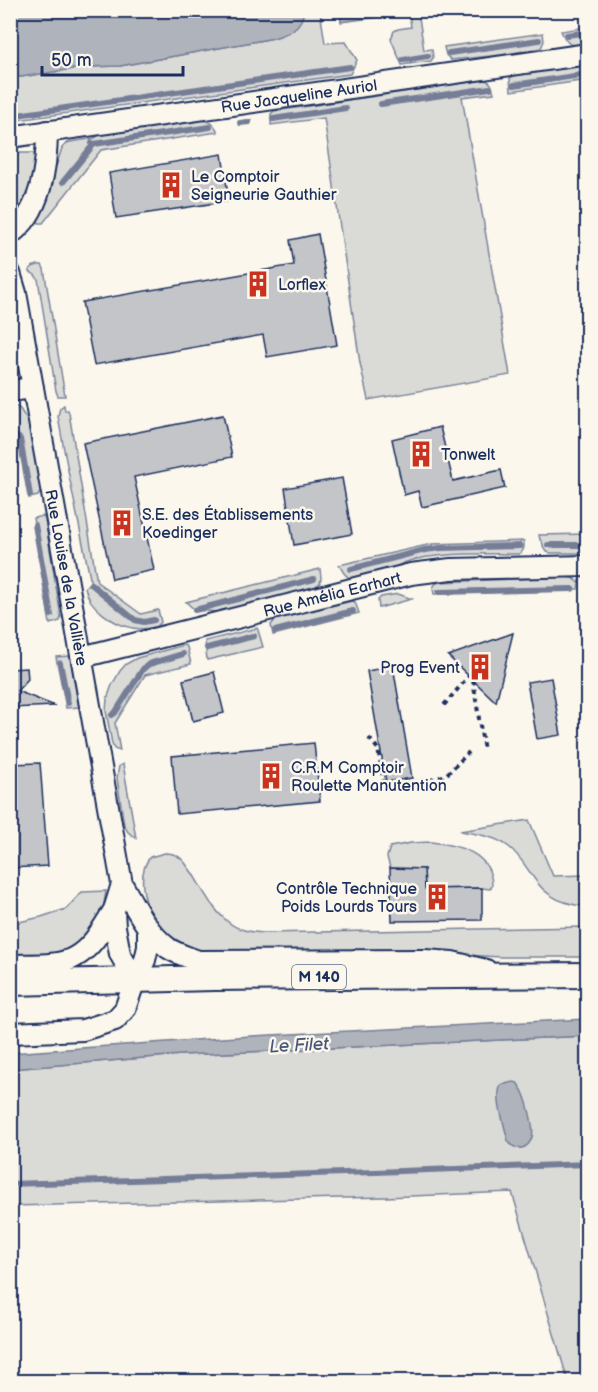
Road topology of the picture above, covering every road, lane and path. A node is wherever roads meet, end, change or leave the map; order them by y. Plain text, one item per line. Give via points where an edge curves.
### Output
1 (588, 54) edge
2 (47, 131) junction
3 (10, 137) edge
4 (15, 231) edge
5 (10, 273) edge
6 (33, 388) junction
7 (10, 391) edge
8 (588, 566) edge
9 (82, 657) junction
10 (469, 676) dead end
11 (473, 681) dead end
12 (444, 705) dead end
13 (369, 738) dead end
14 (484, 751) dead end
15 (469, 752) dead end
16 (122, 884) junction
17 (114, 910) junction
18 (148, 928) junction
19 (10, 965) edge
20 (503, 975) junction
21 (588, 975) edge
22 (135, 980) junction
23 (10, 983) edge
24 (10, 1034) edge

1 - 2 street, Rue Jacqueline Auriol
2 - 3 street, Rue Jacqueline Auriol
2 - 4 street via 44,173 33,209
5 - 6 street, Rue Louise de la Vallière
6 - 7 street
6 - 9 street, Rue Louise de la Vallière
8 - 9 street, Rue Amélia Earhart via 452,569 411,574
9 - 16 street, Rue Louise de la Vallière
10 - 12 path
11 - 14 path
13 - 15 path via 378,748 385,787 446,775
16 - 17 street, Rue Louise de la Vallière
16 - 18 street, Rue Louise de la Vallière
17 - 19 street, Rue Louise de la Vallière via 95,939 75,958 58,963
17 - 22 street, Rue Louise de la Vallière via 120,954
18 - 20 street, Rue Louise de la Vallière via 169,948 198,961 425,960 452,962
18 - 22 street via 145,960
20 - 21 main road, M 140
20 - 22 main road, M 140
22 - 23 main road, M 140
22 - 24 street via 125,1009 115,1020 83,1030

